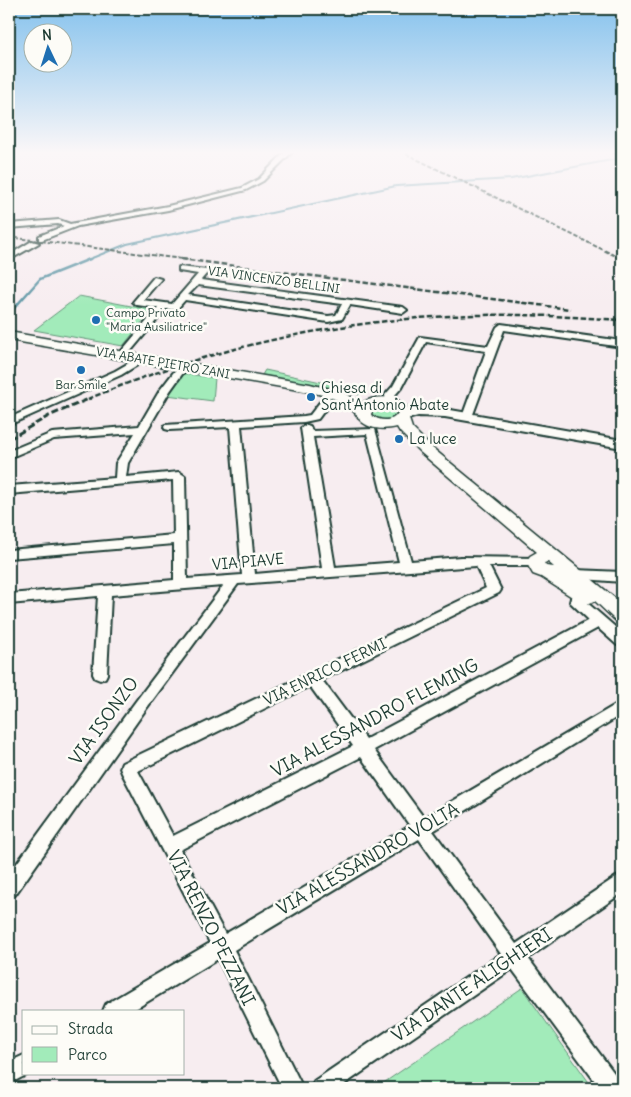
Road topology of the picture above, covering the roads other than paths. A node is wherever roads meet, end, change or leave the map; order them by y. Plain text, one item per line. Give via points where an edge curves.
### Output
1 (191, 202) edge
2 (9, 226) edge
3 (70, 226) junction
4 (9, 258) edge
5 (182, 269) dead end
6 (157, 279) dead end
7 (197, 282) junction
8 (182, 297) junction
9 (347, 303) junction
10 (164, 306) junction
11 (403, 310) dead end
12 (12, 337) edge
13 (622, 344) edge
14 (491, 349) junction
15 (122, 356) junction
16 (141, 359) junction
17 (182, 366) junction
18 (310, 388) junction
19 (327, 400) dead end
20 (394, 409) junction
21 (363, 413) junction
22 (468, 417) junction
23 (304, 419) junction
24 (9, 422) edge
25 (235, 423) junction
26 (382, 425) junction
27 (169, 427) dead end
28 (143, 429) junction
29 (307, 434) junction
30 (622, 444) edge
31 (425, 449) junction
32 (9, 456) edge
33 (120, 481) junction
34 (9, 490) edge
35 (180, 539) junction
36 (9, 554) edge
37 (485, 562) junction
38 (406, 565) junction
39 (329, 571) junction
40 (562, 574) junction
41 (249, 578) junction
42 (235, 579) junction
43 (622, 579) edge
44 (180, 583) junction
45 (105, 590) junction
46 (9, 599) edge
47 (622, 617) edge
48 (599, 621) junction
49 (622, 641) edge
50 (100, 674) dead end
51 (312, 677) junction
52 (622, 706) edge
53 (363, 748) junction
54 (128, 768) joint
55 (421, 829) junction
56 (169, 847) junction
57 (622, 883) edge
58 (9, 890) edge
59 (221, 945) junction
60 (514, 956) junction
61 (115, 1010) edge
62 (22, 1066) edge
63 (9, 1074) edge
64 (293, 1088) edge
65 (321, 1088) edge
66 (613, 1088) edge

1 - 3 street
2 - 3 street via 59,222
3 - 4 street
5 - 7 street via 204,272
6 - 10 street via 137,302
7 - 8 street
7 - 9 street, VIA VINCENZO BELLINI
8 - 9 street via 328,319 339,317
8 - 10 street via 174,307
9 - 11 street, VIA VINCENZO BELLINI
10 - 15 street
12 - 15 main road, VIA ABATE PIETRO ZANI
13 - 14 street via 501,327
14 - 20 street via 423,339 390,395
14 - 22 street
15 - 16 main road, VIA ABATE PIETRO ZANI
16 - 17 main road, VIA ABATE PIETRO ZANI
16 - 24 street via 118,373
17 - 18 main road, VIA ABATE PIETRO ZANI
17 - 28 street
18 - 20 main road, VIA ABATE PIETRO ZANI via 331,390
18 - 21 main road, VIA ABATE PIETRO ZANI via 341,396
19 - 23 street via 314,417
20 - 21 main road via 367,406
20 - 22 street, VIA ABATE PIETRO ZANI
20 - 26 main road via 394,424
20 - 31 main road via 405,429
21 - 26 main road, VIA ABATE PIETRO ZANI via 367,419
22 - 30 street, VIA ABATE PIETRO ZANI
23 - 25 street
23 - 29 street
25 - 27 street
25 - 41 street
26 - 31 main road, VIA ABATE PIETRO ZANI
28 - 32 street via 52,436
28 - 33 street via 122,463
29 - 38 street via 371,431
29 - 39 street
31 - 40 main road via 526,534 536,550
33 - 34 street
33 - 35 street via 179,476
35 - 36 street
35 - 44 street
37 - 38 street, VIA PIAVE
37 - 40 street, VIA PIAVE
37 - 51 street, VIA ENRICO FERMI via 494,590
38 - 39 street, VIA PIAVE
39 - 41 street, VIA PIAVE
40 - 43 street, VIA PIAVE
40 - 43 street via 596,583
40 - 47 main road
40 - 48 street via 577,602
41 - 42 street, VIA PIAVE
42 - 44 street, VIA PIAVE
42 - 58 street, VIA ISONZO
44 - 45 street, VIA PIAVE
45 - 46 street, VIA PIAVE
45 - 50 street
48 - 49 street
48 - 53 street, VIA ALESSANDRO FLEMING
51 - 53 street
51 - 54 street, VIA ENRICO FERMI
52 - 55 street, VIA ALESSANDRO VOLTA
53 - 55 street
53 - 56 street, VIA ALESSANDRO FLEMING
54 - 56 street, VIA RENZO PEZZANI
55 - 59 street, VIA ALESSANDRO VOLTA
55 - 60 street
56 - 59 street, VIA RENZO PEZZANI
57 - 60 street, VIA DANTE ALIGHIERI
59 - 61 street, VIA ALESSANDRO VOLTA
59 - 64 street, VIA RENZO PEZZANI
60 - 65 street, VIA DANTE ALIGHIERI
60 - 66 street
62 - 63 street

